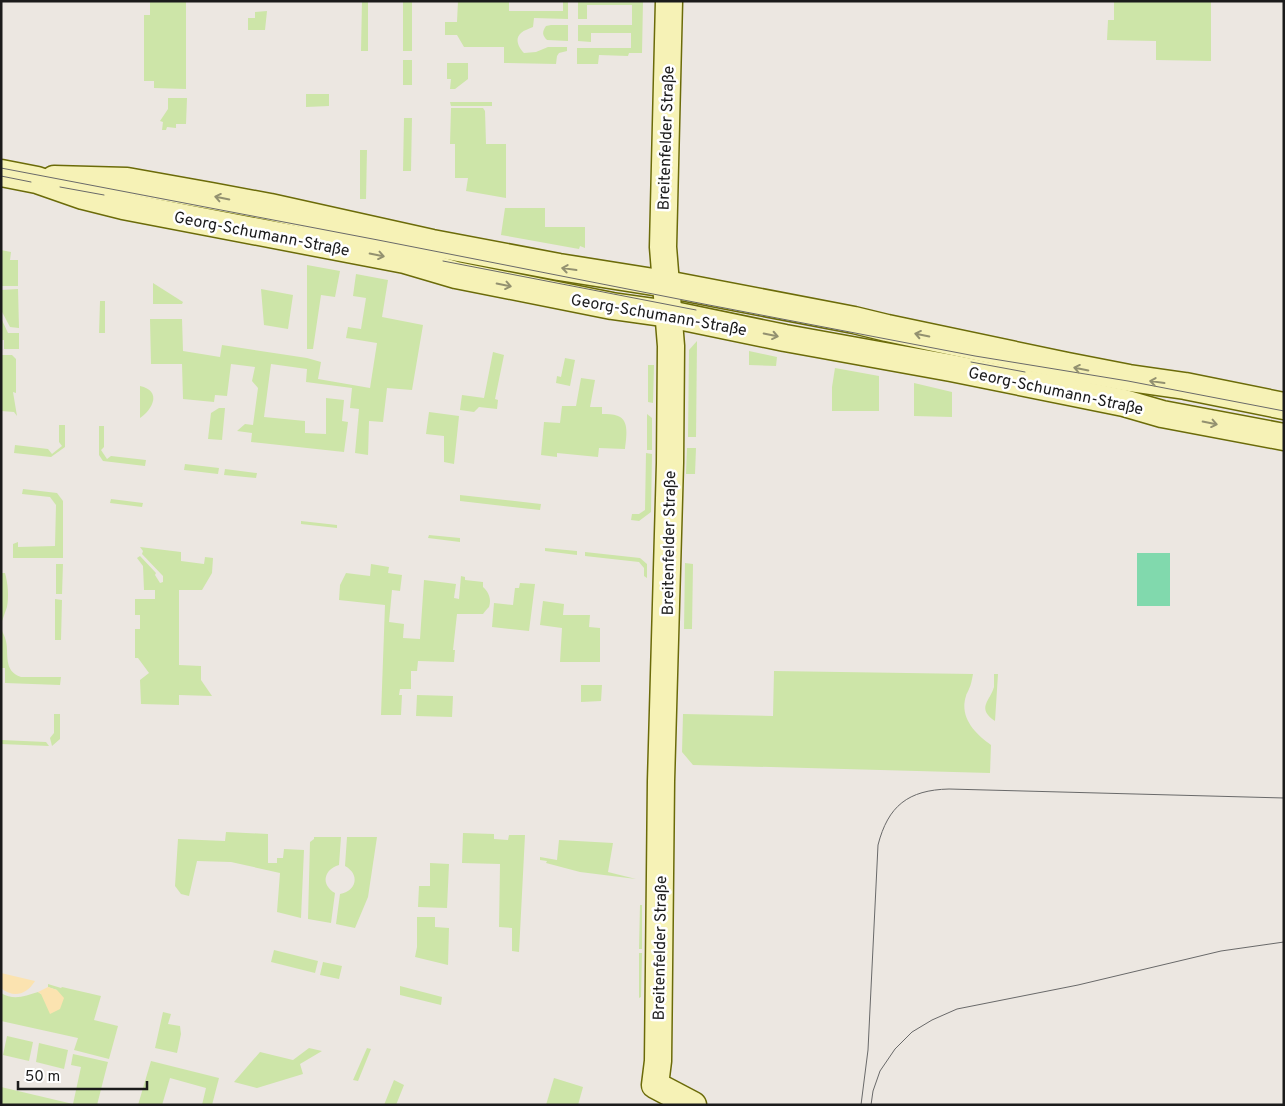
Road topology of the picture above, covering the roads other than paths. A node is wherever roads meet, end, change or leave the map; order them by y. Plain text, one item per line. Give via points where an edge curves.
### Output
1 (669, 1) edge
2 (1, 173) edge
3 (37, 180) junction
4 (666, 284) junction
5 (669, 314) junction
6 (1284, 406) edge
7 (1284, 437) edge
8 (693, 1105) edge

1 - 4 main road, Breitenfelder Straße via 663,247
2 - 3 main road, Georg-Schumann-Straße
4 -> 3 main road, Georg-Schumann-Straße via 432,243 270,207 136,182
3 -> 5 main road, Georg-Schumann-Straße via 123,206 405,260 456,275 612,306
4 - 5 main road, Breitenfelder Straße
6 -> 4 main road, Georg-Schumann-Straße via 1067,366
5 -> 7 main road, Georg-Schumann-Straße
5 - 8 main road, Breitenfelder Straße via 670,463 655,1085

